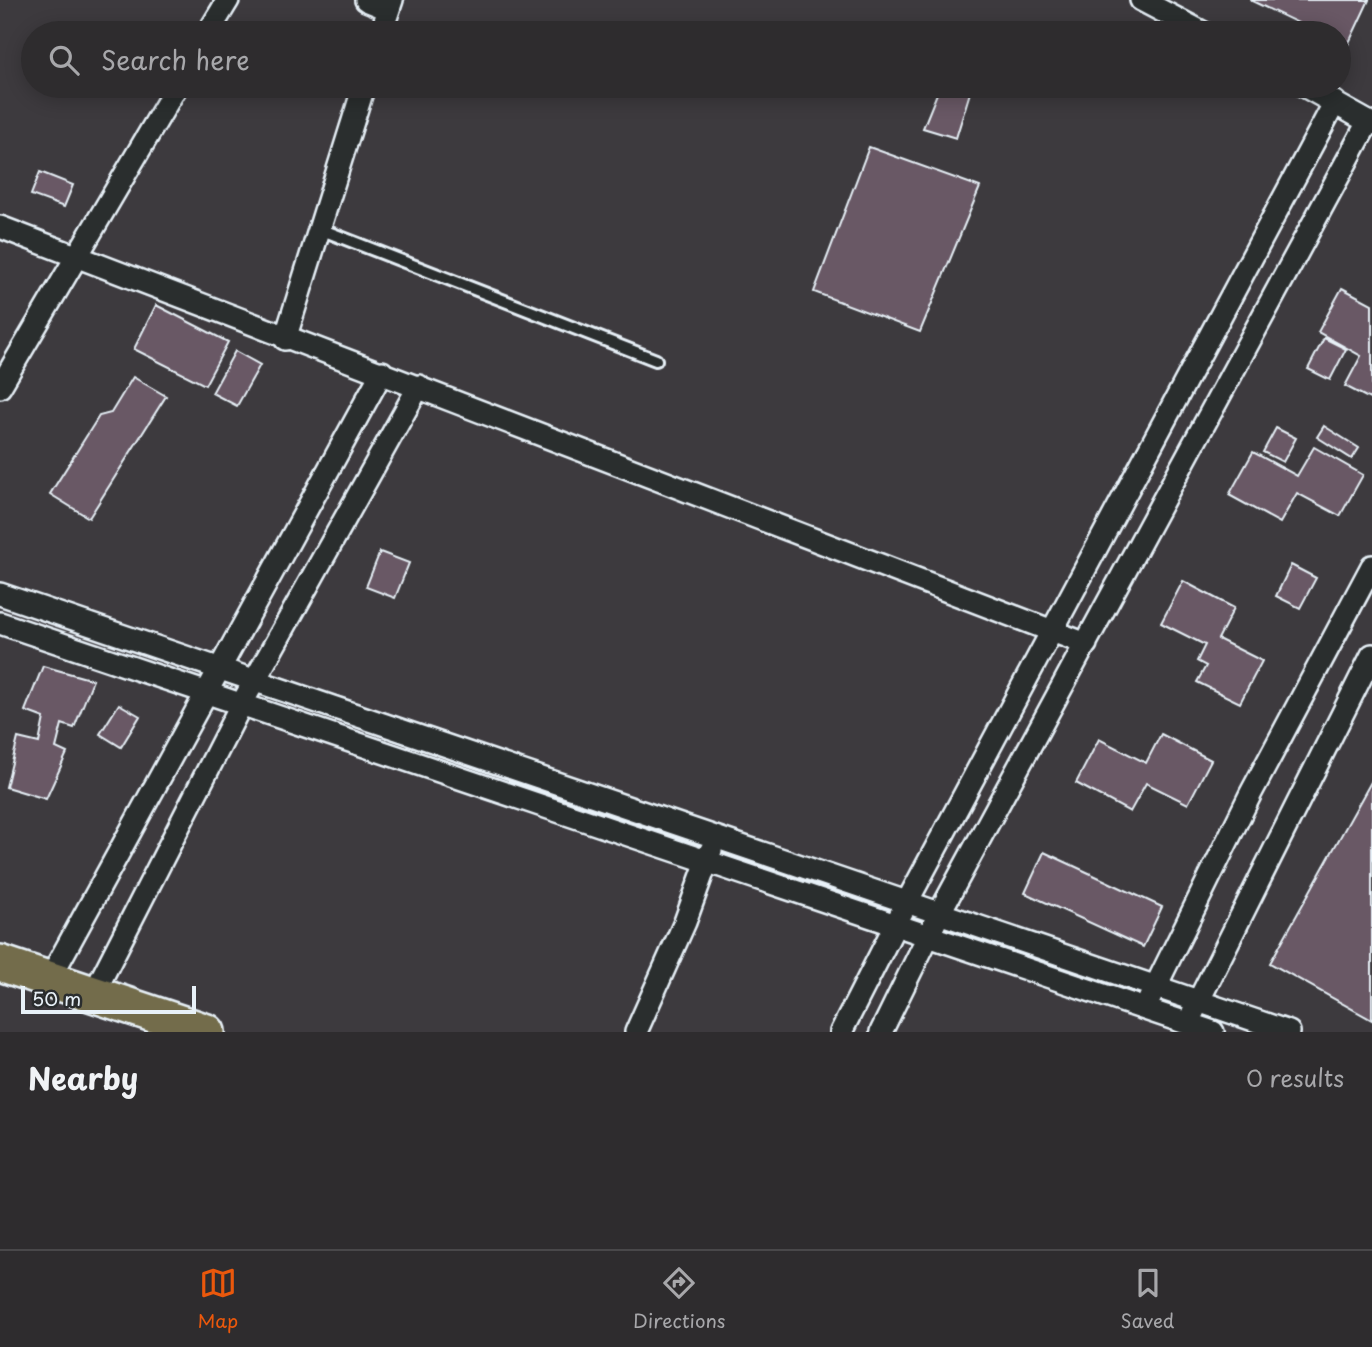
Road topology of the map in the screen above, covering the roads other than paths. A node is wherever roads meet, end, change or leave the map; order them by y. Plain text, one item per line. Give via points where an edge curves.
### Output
1 (228, 0) edge
2 (366, 0) edge
3 (1141, 0) edge
4 (390, 4) edge
5 (1167, 6) edge
6 (215, 21) edge
7 (385, 21) edge
8 (1188, 21) edge
9 (170, 98) edge
10 (361, 98) edge
11 (1327, 98) edge
12 (1335, 102) junction
13 (1370, 123) edge
14 (0, 227) edge
15 (320, 229) junction
16 (77, 256) junction
17 (285, 339) junction
18 (656, 360) dead end
19 (382, 372) junction
20 (419, 386) junction
21 (0, 387) edge
22 (1372, 566) edge
23 (0, 594) edge
24 (0, 622) edge
25 (1052, 630) junction
26 (1086, 644) junction
27 (1372, 655) edge
28 (217, 669) junction
29 (254, 682) junction
30 (204, 692) junction
31 (241, 705) junction
32 (716, 836) junction
33 (708, 861) junction
34 (907, 902) junction
35 (940, 912) junction
36 (895, 925) junction
37 (928, 936) junction
38 (0, 963) edge
39 (49, 980) junction
40 (1156, 987) junction
41 (93, 995) junction
42 (1198, 1002) junction
43 (1145, 1008) junction
44 (1179, 1025) edge
45 (207, 1032) edge
46 (636, 1032) edge
47 (841, 1032) edge
48 (881, 1032) edge
49 (1213, 1032) edge
50 (1289, 1032) edge

1 - 6 street
2 - 4 street
3 - 5 street
4 - 7 street
5 - 8 street
9 - 16 street
10 - 15 street
11 - 12 street
12 - 13 street
12 - 25 street
13 - 26 street
14 - 16 street
15 - 17 street
15 - 18 lane
16 - 17 street
16 - 21 street
17 - 19 street
19 - 20 street
19 - 28 street
20 - 25 street
20 - 29 street
22 - 40 street via 1251,793
23 - 28 street
24 - 30 street
25 - 26 street
25 - 34 street
26 - 35 street
27 - 42 street
28 - 29 street
28 - 30 street
29 - 31 street
29 - 32 street
30 - 31 street
30 - 39 street
31 - 33 street
31 - 41 street
32 - 33 street
32 - 34 street
33 - 36 street
33 - 46 street
34 - 35 street
34 - 36 street
35 - 37 street
35 - 40 street
36 - 37 street
36 - 47 street
37 - 43 street
37 - 48 street
38 - 39 main road
39 - 41 main road
40 - 42 street
40 - 43 street
41 - 45 main road
42 - 44 street
42 - 50 street
43 - 44 street
44 - 49 street

